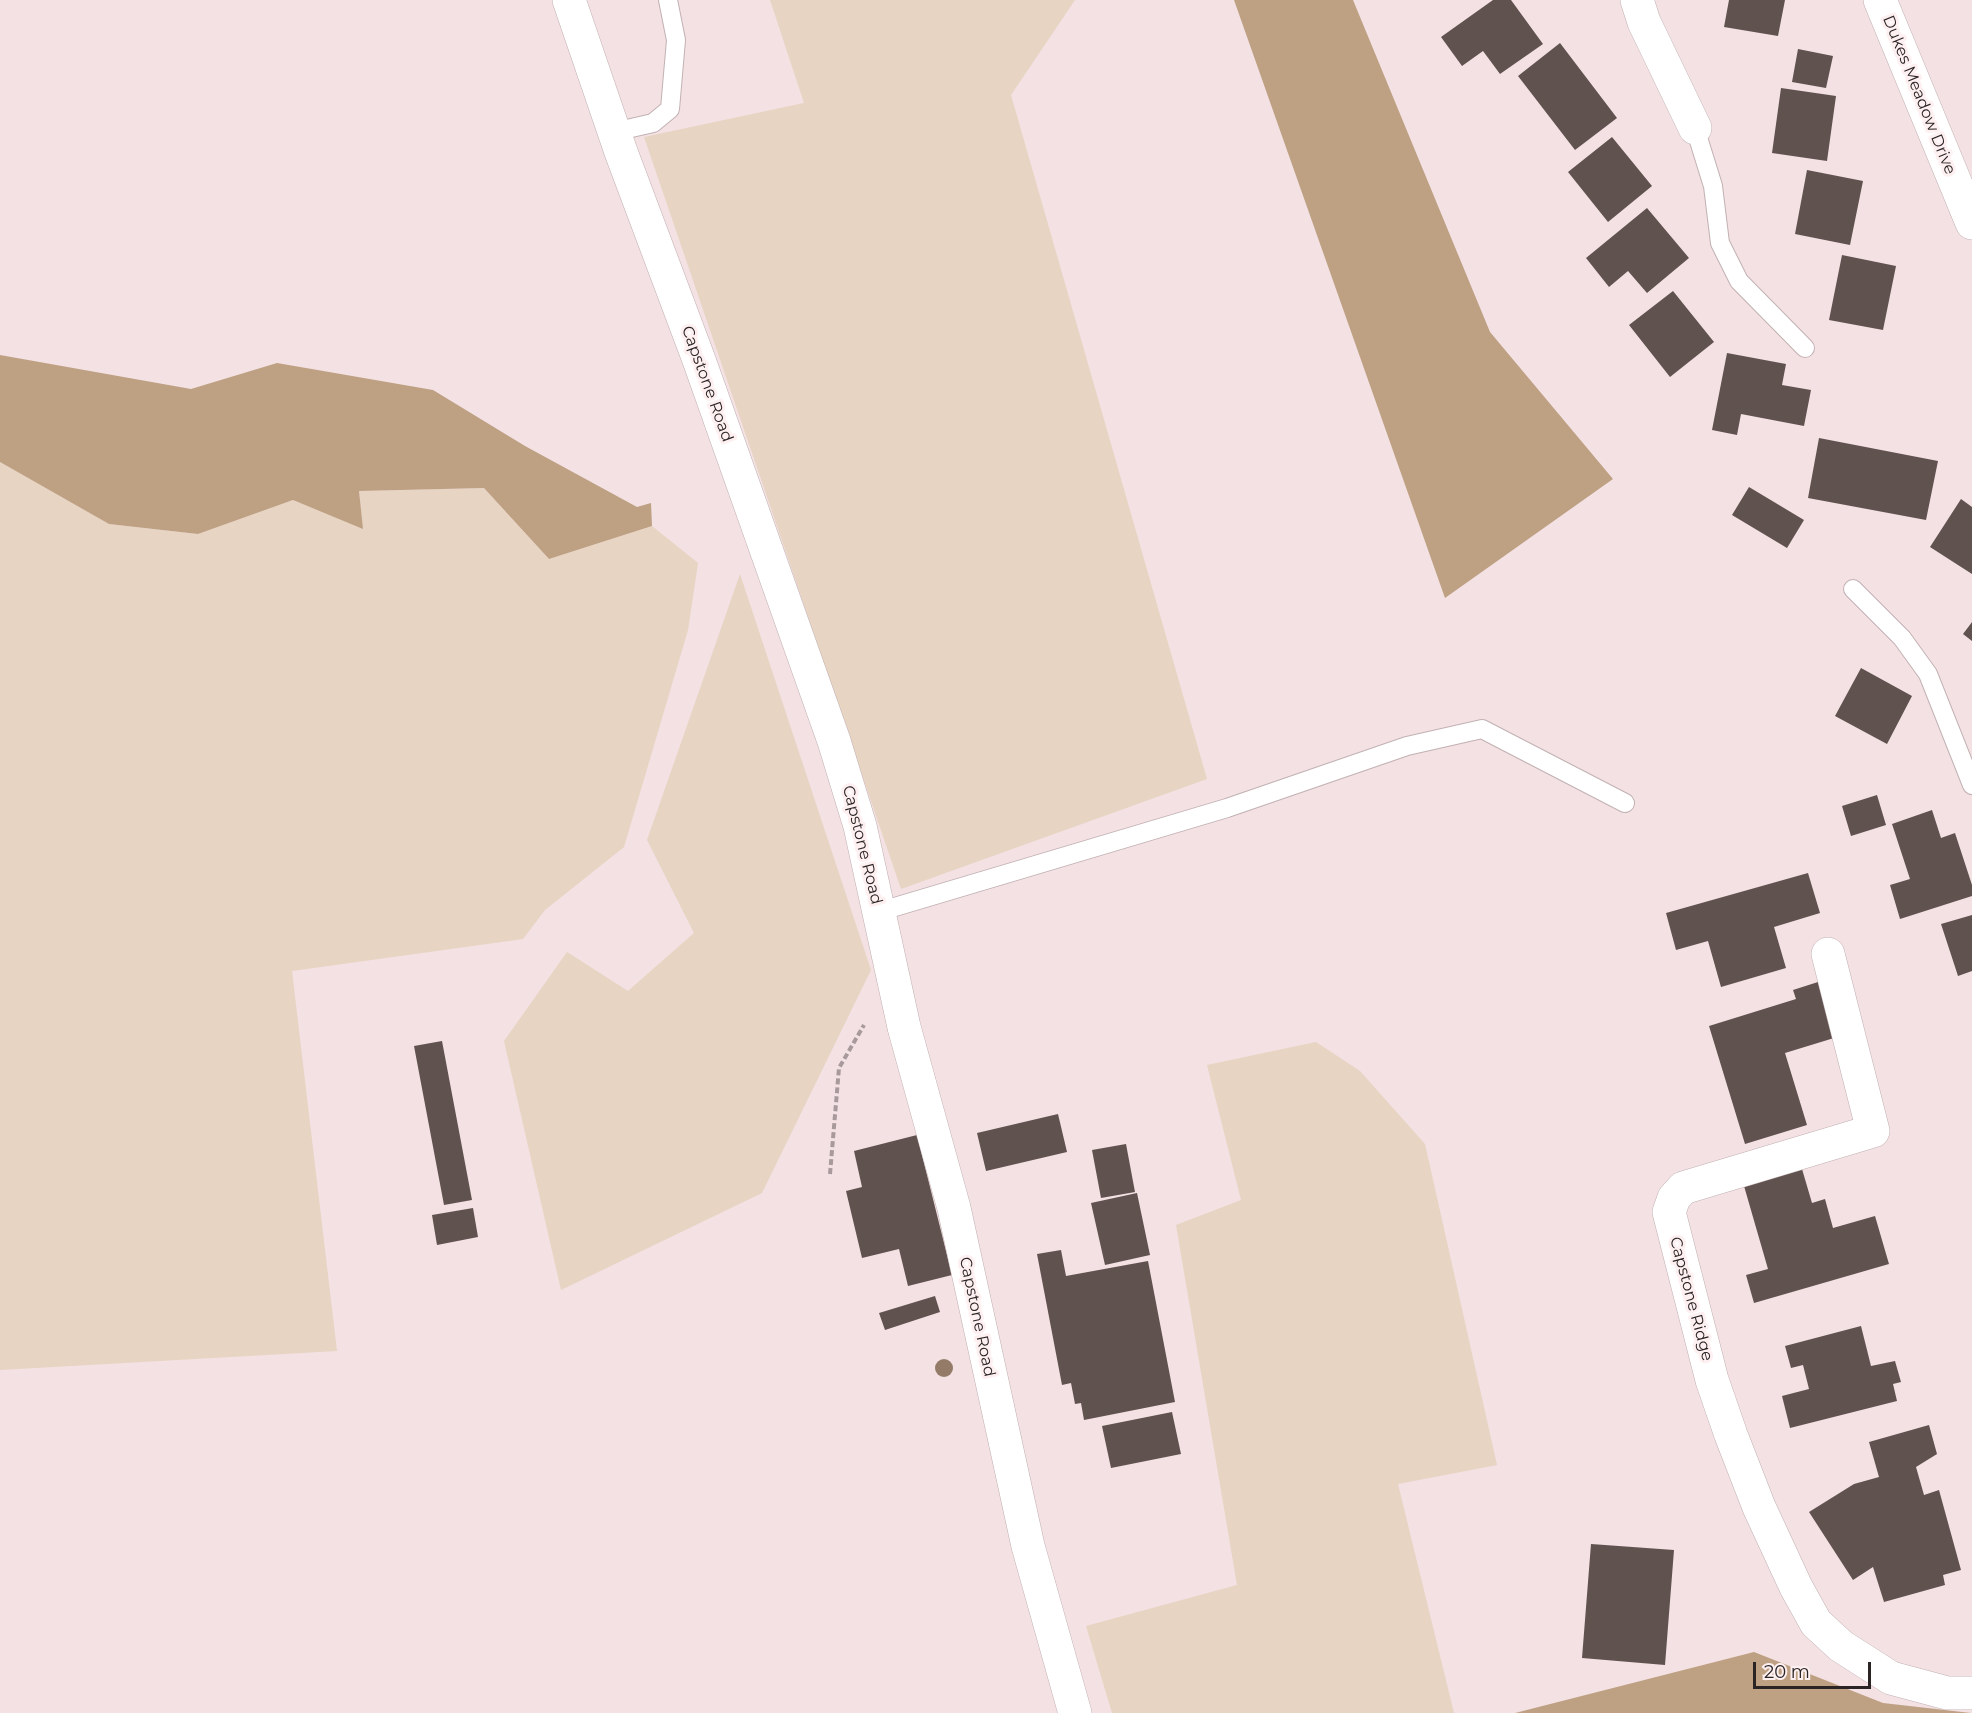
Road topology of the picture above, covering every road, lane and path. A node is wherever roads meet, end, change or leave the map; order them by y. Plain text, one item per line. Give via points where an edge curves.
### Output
1 (569, 0) edge
2 (668, 0) edge
3 (1637, 0) edge
4 (1880, 0) edge
5 (1695, 128) joint
6 (614, 132) junction
7 (1972, 223) edge
8 (1805, 348) dead end
9 (1852, 589) dead end
10 (1972, 785) edge
11 (1625, 803) dead end
12 (878, 912) junction
13 (1828, 954) dead end
14 (892, 974) junction
15 (830, 1174) dead end
16 (1960, 1693) edge
17 (1075, 1713) edge

1 - 6 street, Capstone Road
2 - 6 lane via 676,40 670,110 653,123
3 - 5 street
4 - 7 street, Dukes Meadow Drive
5 - 8 lane via 1713,186 1720,243 1739,280
6 - 12 street, Capstone Road via 834,741 860,826
9 - 10 lane via 1902,638 1928,674
11 - 12 lane via 1482,729 1407,746 1227,808
12 - 14 street, Capstone Road
13 - 16 street, Capstone Ridge via 1873,1131 1683,1188 1669,1212 1712,1380 1731,1435 1759,1507 1816,1623 1841,1646 1891,1678
14 - 15 path via 839,1068
14 - 17 street, Capstone Road via 954,1208 1028,1546

